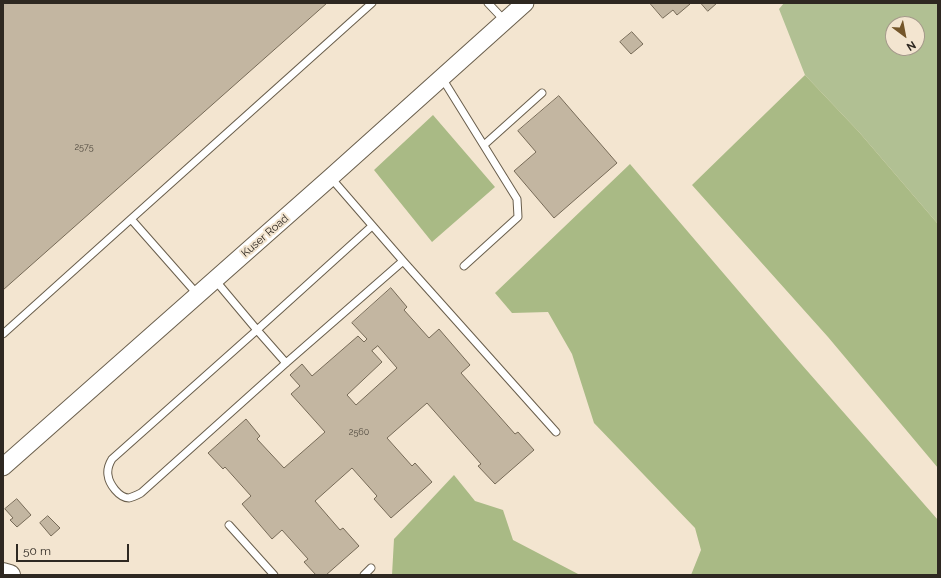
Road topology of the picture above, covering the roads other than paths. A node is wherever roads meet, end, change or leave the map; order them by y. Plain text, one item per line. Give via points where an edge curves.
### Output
1 (372, 3) edge
2 (488, 3) edge
3 (525, 3) edge
4 (505, 21) junction
5 (442, 78) junction
6 (542, 93) dead end
7 (484, 145) junction
8 (331, 177) junction
9 (131, 219) junction
10 (372, 226) junction
11 (403, 261) junction
12 (464, 266) dead end
13 (215, 280) junction
14 (198, 295) junction
15 (257, 330) junction
16 (3, 334) edge
17 (286, 363) junction
18 (556, 432) dead end
19 (3, 467) edge
20 (229, 525) dead end
21 (3, 568) edge
22 (371, 568) dead end
23 (3, 573) edge
24 (11, 575) edge
25 (274, 575) edge
26 (364, 575) edge

1 - 9 lane
2 - 4 lane
3 - 4 street, Kuser Road
4 - 5 street, Kuser Road
5 - 7 lane
5 - 8 street, Kuser Road
6 - 7 lane
7 - 12 lane via 517,200 518,217
8 - 10 lane
8 - 13 street, Kuser Road
9 - 14 lane
9 - 16 lane
10 - 11 lane
10 - 15 lane
11 - 17 lane
11 - 18 lane
13 - 14 street, Kuser Road
13 - 15 lane
14 - 19 street, Kuser Road
15 - 17 lane
15 - 17 lane via 112,459 107,474 114,488 128,498 141,492
20 - 25 lane
21 - 24 street
22 - 26 lane
23 - 24 main road

